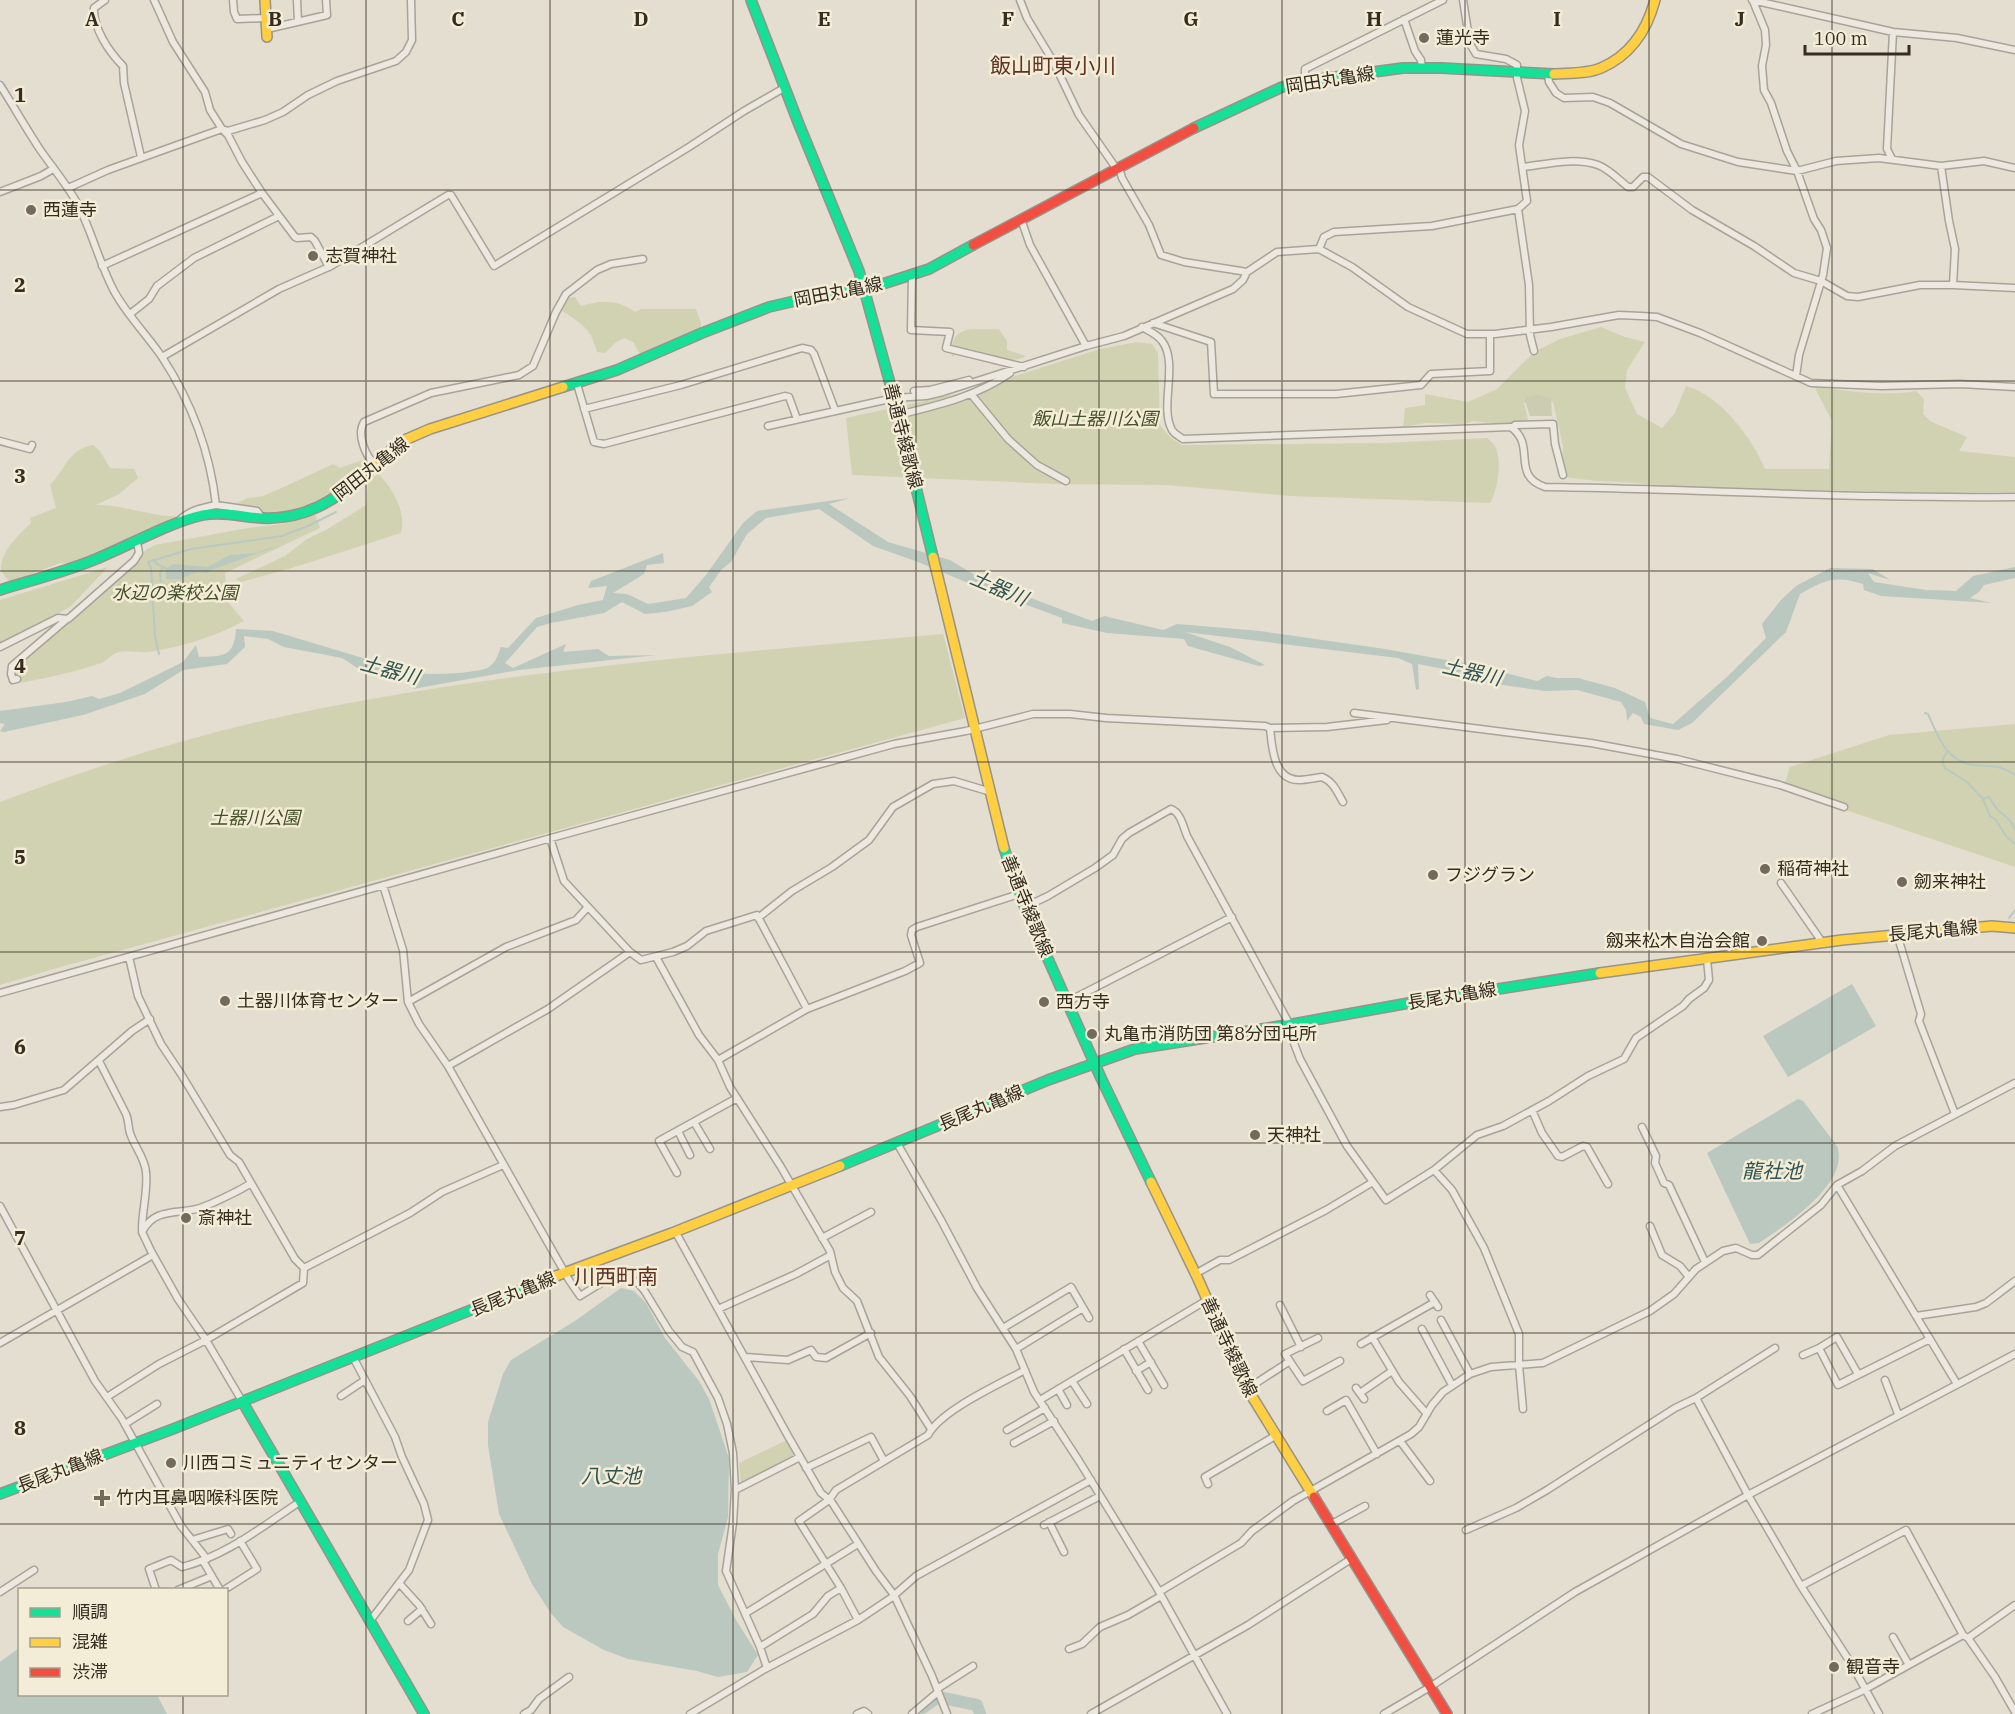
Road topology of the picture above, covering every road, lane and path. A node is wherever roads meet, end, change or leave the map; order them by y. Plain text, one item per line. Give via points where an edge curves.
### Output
1 (105, 0) edge
2 (154, 0) edge
3 (233, 0) edge
4 (265, 0) edge
5 (297, 0) edge
6 (326, 0) edge
7 (411, 0) edge
8 (751, 0) edge
9 (1020, 0) edge
10 (1463, 0) edge
11 (1655, 0) edge
12 (1752, 0) edge
13 (1438, 1) edge
14 (266, 18) junction
15 (1404, 19) junction
16 (298, 22) junction
17 (1893, 32) junction
18 (267, 33) joint
19 (2015, 50) edge
20 (1422, 68) junction
21 (1517, 73) junction
22 (1548, 74) junction
23 (1305, 81) junction
24 (0, 86) edge
25 (784, 88) junction
26 (222, 129) junction
27 (141, 157) junction
28 (1892, 159) junction
29 (1941, 166) junction
30 (1523, 167) junction
31 (1118, 168) junction
32 (2015, 168) edge
33 (54, 169) junction
34 (1797, 171) junction
35 (68, 188) junction
36 (0, 192) edge
37 (262, 193) junction
38 (1518, 209) junction
39 (279, 216) junction
40 (1021, 219) junction
41 (1319, 249) junction
42 (643, 258) dead end
43 (102, 266) junction
44 (329, 267) junction
45 (1246, 272) junction
46 (912, 275) junction
47 (1821, 281) junction
48 (1953, 285) junction
49 (2015, 288) edge
50 (864, 290) junction
51 (130, 314) junction
52 (1152, 323) junction
53 (1142, 327) junction
54 (1530, 329) junction
55 (1490, 334) junction
56 (1086, 346) junction
57 (1534, 351) dead end
58 (162, 357) junction
59 (1024, 367) junction
60 (1014, 370) junction
61 (1796, 376) junction
62 (577, 384) junction
63 (2015, 387) edge
64 (914, 391) dead end
65 (970, 394) junction
66 (894, 398) junction
67 (584, 409) junction
68 (835, 410) junction
69 (906, 413) dead end
70 (797, 419) junction
71 (768, 426) dead end
72 (1512, 428) junction
73 (0, 441) edge
74 (32, 445) dead end
75 (375, 465) junction
76 (1563, 475) dead end
77 (1066, 481) dead end
78 (2015, 497) edge
79 (216, 505) junction
80 (260, 518) junction
81 (175, 525) junction
82 (137, 542) junction
83 (0, 590) edge
84 (68, 618) junction
85 (0, 648) edge
86 (17, 679) dead end
87 (1354, 712) dead end
88 (1403, 720) junction
89 (976, 729) junction
90 (1270, 729) junction
91 (992, 793) junction
92 (1343, 802) dead end
93 (1844, 807) dead end
94 (550, 838) junction
95 (1781, 883) dead end
96 (383, 885) junction
97 (1019, 894) junction
98 (1024, 907) junction
99 (587, 908) junction
100 (1232, 917) junction
101 (758, 918) junction
102 (2015, 928) edge
103 (1897, 934) junction
104 (1822, 942) junction
105 (630, 952) junction
106 (129, 957) junction
107 (656, 957) junction
108 (1707, 959) junction
109 (0, 993) edge
110 (408, 1002) junction
111 (1067, 1002) junction
112 (807, 1009) junction
113 (150, 1019) junction
114 (1289, 1025) junction
115 (718, 1060) junction
116 (99, 1061) junction
117 (1094, 1063) junction
118 (448, 1066) junction
119 (2015, 1083) edge
120 (737, 1098) junction
121 (0, 1107) edge
122 (1532, 1110) junction
123 (1955, 1114) junction
124 (694, 1122) junction
125 (1642, 1127) dead end
126 (678, 1131) junction
127 (897, 1143) junction
128 (710, 1149) dead end
129 (690, 1155) dead end
130 (503, 1165) junction
131 (1434, 1170) junction
132 (678, 1173) dead end
133 (1373, 1182) junction
134 (251, 1183) junction
135 (790, 1184) junction
136 (1608, 1184) dead end
137 (1837, 1185) junction
138 (0, 1206) edge
139 (871, 1212) dead end
140 (1650, 1226) dead end
141 (675, 1231) junction
142 (142, 1232) junction
143 (822, 1238) junction
144 (153, 1255) junction
145 (831, 1255) junction
146 (1705, 1262) junction
147 (304, 1268) junction
148 (565, 1273) junction
149 (1195, 1274) junction
150 (1689, 1277) junction
151 (2015, 1281) edge
152 (1431, 1295) dead end
153 (1207, 1300) junction
154 (1280, 1305) dead end
155 (1083, 1308) junction
156 (718, 1309) junction
157 (57, 1310) junction
158 (1916, 1316) junction
159 (1089, 1318) dead end
160 (1441, 1320) dead end
161 (1003, 1328) junction
162 (1422, 1329) dead end
163 (870, 1333) junction
164 (1372, 1337) junction
165 (1318, 1338) dead end
166 (1930, 1339) junction
167 (206, 1340) junction
168 (1138, 1341) junction
169 (0, 1343) edge
170 (1360, 1344) dead end
171 (1300, 1347) junction
172 (1775, 1348) dead end
173 (1819, 1348) junction
174 (1016, 1349) junction
175 (1124, 1349) junction
176 (2015, 1354) edge
177 (1803, 1355) dead end
178 (354, 1357) junction
179 (745, 1358) junction
180 (1290, 1361) junction
181 (1340, 1361) dead end
182 (1151, 1362) junction
183 (1519, 1365) junction
184 (1025, 1370) junction
185 (1136, 1371) junction
186 (1392, 1371) junction
187 (1470, 1374) junction
188 (1858, 1374) junction
189 (365, 1380) junction
190 (1885, 1380) dead end
191 (1072, 1381) junction
192 (1957, 1384) junction
193 (1164, 1385) dead end
194 (1452, 1385) junction
195 (1058, 1389) junction
196 (1247, 1389) junction
197 (1148, 1390) dead end
198 (341, 1396) dead end
199 (107, 1397) junction
200 (1696, 1398) junction
201 (1364, 1399) dead end
202 (1040, 1400) junction
203 (242, 1401) junction
204 (157, 1404) dead end
205 (1086, 1404) dead end
206 (1067, 1405) dead end
207 (1045, 1408) junction
208 (1523, 1409) dead end
209 (1330, 1412) dead end
210 (1427, 1414) junction
211 (1898, 1414) junction
212 (1054, 1421) junction
213 (124, 1424) junction
214 (931, 1429) junction
215 (1006, 1430) dead end
216 (1275, 1436) junction
217 (1400, 1441) junction
218 (135, 1443) junction
219 (1014, 1443) dead end
220 (1377, 1455) junction
221 (800, 1457) junction
222 (884, 1461) junction
223 (806, 1468) junction
224 (1091, 1480) junction
225 (1430, 1481) dead end
226 (1208, 1484) dead end
227 (735, 1490) junction
228 (1310, 1491) junction
229 (0, 1494) edge
230 (1748, 1495) junction
231 (1100, 1496) junction
232 (829, 1500) junction
233 (301, 1501) junction
234 (1365, 1506) dead end
235 (1330, 1525) junction
236 (1466, 1530) dead end
237 (231, 1534) dead end
238 (192, 1540) junction
239 (240, 1540) junction
240 (858, 1544) junction
241 (1064, 1552) dead end
242 (1351, 1559) junction
243 (205, 1560) junction
244 (826, 1565) junction
245 (34, 1570) dead end
246 (212, 1575) junction
247 (399, 1583) junction
248 (1802, 1586) junction
249 (155, 1588) edge
250 (183, 1588) edge
251 (221, 1588) edge
252 (225, 1588) edge
253 (841, 1588) junction
254 (0, 1592) edge
255 (1160, 1594) junction
256 (894, 1595) junction
257 (2015, 1605) edge
258 (422, 1609) junction
259 (746, 1613) junction
260 (858, 1620) junction
261 (370, 1621) junction
262 (408, 1621) dead end
263 (432, 1624) dead end
264 (1893, 1637) dead end
265 (1965, 1637) junction
266 (760, 1647) junction
267 (1069, 1649) dead end
268 (1193, 1655) junction
269 (1909, 1665) junction
270 (973, 1666) dead end
271 (767, 1668) junction
272 (569, 1677) dead end
273 (1430, 1687) junction
274 (1865, 1689) junction
275 (939, 1693) junction
276 (2015, 1712) edge
277 (421, 1713) edge
278 (524, 1714) edge
279 (690, 1714) edge
280 (857, 1714) edge
281 (868, 1714) edge
282 (912, 1714) edge
283 (947, 1714) edge
284 (1091, 1714) edge
285 (1227, 1714) edge
286 (1384, 1714) edge
287 (1447, 1714) edge
288 (1812, 1714) edge
289 (1879, 1714) edge

1 - 27 street via 94,8 94,17 114,57 123,66
2 - 26 street
3 - 14 street via 237,19
4 - 14 main road
5 - 16 street
6 - 16 street via 327,15
7 - 26 street via 412,40 396,62 337,81 265,120 228,131
8 - 25 main road, 善通寺綾歌線
9 - 31 street via 1079,116
10 - 21 street via 1470,44 1476,54 1506,59 1517,65
11 - 22 main road, 岡田丸亀線 via 1643,34 1620,57 1585,72
12 - 17 street
12 - 34 street via 1765,30 1764,90
13 - 15 street
14 - 18 main road
15 - 20 street
15 - 23 street via 1305,69
16 - 18 street
17 - 19 street via 1957,38
17 - 28 street via 1887,149
20 - 21 main road, 岡田丸亀線
20 - 23 main road, 岡田丸亀線
21 - 22 main road, 岡田丸亀線
21 - 30 street via 1526,111 1519,145
22 - 34 street via 1556,93 1564,98 1593,98 1610,103 1681,144 1738,162
23 - 31 main road, 岡田丸亀線 via 1266,92
24 - 33 street
25 - 44 street via 494,266 451,195
25 - 50 main road, 善通寺綾歌線
26 - 27 street
26 - 37 street
27 - 35 street
28 - 29 street
28 - 34 street via 1836,161
29 - 32 street via 1984,161
29 - 48 street via 1955,249
30 - 38 street via 1527,201
30 - 47 street via 1570,161 1589,163 1603,167 1628,187 1648,177 1692,210 1794,273
31 - 40 main road, 岡田丸亀線
31 - 45 street via 1161,255
33 - 35 street
33 - 36 street
34 - 47 street via 1827,248
35 - 43 street
37 - 39 street
37 - 43 street
38 - 41 street via 1432,225 1334,232 1324,237
38 - 54 street via 1529,285
39 - 44 street via 294,237 315,241
39 - 51 street via 184,265
40 - 46 main road, 岡田丸亀線 via 960,254
40 - 56 street via 1030,245
41 - 45 street via 1277,252
41 - 55 street via 1408,307 1467,334
42 - 75 street via 597,270 566,294 533,366 525,372 431,393 364,422 362,441
43 - 51 street
44 - 58 street via 279,289
45 - 52 street via 1233,289
46 - 50 main road, 岡田丸亀線
46 - 59 street via 911,330 950,332 946,348
47 - 48 street via 1847,296 1858,297 1920,285
47 - 61 street
48 - 49 street
50 - 62 main road, 岡田丸亀線 via 769,307
50 - 66 main road, 善通寺綾歌線
51 - 58 street
52 - 53 street
52 - 55 street via 1211,342 1214,394 1336,394 1421,385 1431,375 1490,371
53 - 56 street
53 - 72 street via 1163,342 1168,356 1168,421 1173,433 1183,439
54 - 55 street
54 - 57 street
54 - 61 street via 1619,315 1657,317
56 - 59 street
58 - 79 street via 185,395 206,447
59 - 60 street
60 - 64 street via 1004,369 952,385
60 - 65 street
60 - 66 street via 944,392
61 - 63 street via 1811,383 1834,385
62 - 67 street
62 - 75 main road, 岡田丸亀線 via 430,429 400,442
65 - 69 street
65 - 77 street via 1008,439 1037,465
66 - 68 street
66 - 89 main road, 善通寺綾歌線
67 - 68 street via 681,385 802,348 814,354
67 - 70 street via 594,442 604,444 785,396 791,400
68 - 70 street
70 - 71 street
72 - 76 street via 1553,424
72 - 78 street via 1524,445 1528,476 1545,487
73 - 74 street via 30,449
75 - 80 main road, 岡田丸亀線 via 344,493 320,507 292,516
79 - 80 street via 257,511
79 - 81 street via 183,516
80 - 81 main road, 岡田丸亀線 via 212,514
81 - 82 main road, 岡田丸亀線
82 - 83 main road, 岡田丸亀線 via 84,564
82 - 84 street via 139,553 134,561
84 - 85 street via 58,618
84 - 86 street via 12,666 11,677
87 - 88 street
88 - 90 street
88 - 93 street via 1477,727 1677,759 1780,785
89 - 90 street via 1051,713
89 - 91 main road, 善通寺綾歌線
89 - 94 street via 894,744
90 - 92 street via 1273,757 1282,772 1297,780 1326,778
91 - 97 main road, 善通寺綾歌線
91 - 101 street via 954,781 933,784 893,807 869,840
94 - 96 street
94 - 99 street via 564,881
95 - 104 street
96 - 106 street
96 - 110 street via 403,950
97 - 98 main road, 善通寺綾歌線
97 - 112 street via 917,927 911,935 920,963
98 - 100 street via 1095,868 1113,855 1129,833 1171,809 1178,814
98 - 111 main road, 善通寺綾歌線
99 - 105 street
99 - 110 street via 576,920 506,947
100 - 111 street
100 - 114 street
101 - 107 street via 757,915 706,931 687,946
101 - 112 street
102 - 103 main road, 長尾丸亀線
103 - 104 main road, 長尾丸亀線
103 - 123 street via 1921,1014 1919,1021
104 - 108 main road, 長尾丸亀線
105 - 107 street via 641,960
105 - 118 street via 548,1009
106 - 109 street
106 - 113 street via 138,996
107 - 115 street via 699,1035
108 - 114 main road, 長尾丸亀線
108 - 122 street via 1709,980 1704,988 1636,1038 1624,1059
110 - 118 street
111 - 117 main road, 善通寺綾歌線
112 - 115 street
113 - 116 street
113 - 134 street via 160,1044
114 - 117 main road, 長尾丸亀線 via 1135,1049
114 - 133 street via 1300,1059 1342,1137
115 - 120 street
116 - 121 street via 64,1090
116 - 142 street via 126,1114 129,1132 146,1172
117 - 127 main road, 長尾丸亀線
117 - 149 main road, 善通寺綾歌線
118 - 130 street
119 - 123 street
120 - 124 street
120 - 135 street
122 - 131 street via 1478,1135
122 - 136 street via 1558,1156 1587,1147
123 - 137 street via 1895,1146
124 - 126 street
124 - 128 street
125 - 146 street via 1664,1183 1669,1185
126 - 129 street
126 - 132 street via 659,1141
127 - 135 main road, 長尾丸亀線
127 - 161 street
130 - 147 street via 442,1192
130 - 148 street
131 - 133 street via 1386,1200
131 - 183 street via 1452,1190 1484,1248 1519,1334
133 - 149 street via 1326,1210
134 - 142 street via 199,1208 169,1211
134 - 147 street
135 - 141 main road, 長尾丸亀線
135 - 143 street
137 - 146 street via 1821,1204 1758,1255 1736,1248
137 - 158 street
138 - 157 street
139 - 143 street
140 - 150 street via 1662,1255
141 - 148 main road, 長尾丸亀線
141 - 156 street
142 - 144 street
143 - 145 street
144 - 157 street
144 - 167 street
145 - 156 street
145 - 163 street via 843,1288 857,1301
146 - 150 street
147 - 167 street via 303,1283
148 - 178 main road, 長尾丸亀線
148 - 227 street via 580,1296 611,1277 624,1276 637,1282 669,1331 682,1347 693,1352 727,1424 734,1453
149 - 153 main road, 善通寺綾歌線
150 - 183 street via 1674,1294 1641,1316 1543,1363
151 - 158 street via 1976,1307
152 - 164 street via 1436,1305
153 - 168 street
153 - 196 main road, 善通寺綾歌線
154 - 171 street
155 - 159 street
155 - 161 street via 1071,1287
155 - 174 street
156 - 179 street
157 - 169 street
157 - 199 street
158 - 166 street
160 - 187 street
161 - 174 street
162 - 194 street
163 - 179 street via 826,1358 816,1357 811,1350 788,1360
163 - 214 street via 879,1357
164 - 170 street
164 - 186 street
165 - 171 street
166 - 188 street
166 - 192 street
167 - 199 street
167 - 203 street
168 - 175 street
168 - 182 street
171 - 180 street via 1285,1354
172 - 200 street
173 - 177 street
173 - 188 street via 1837,1337
173 - 188 street via 1838,1385
174 - 184 street
175 - 185 street
175 - 191 street
176 - 192 street
178 - 189 street
178 - 203 main road, 長尾丸亀線
179 - 221 street
180 - 181 street via 1303,1381
180 - 196 street
182 - 185 street
182 - 193 street
183 - 187 street via 1491,1367
183 - 208 street
184 - 202 street
184 - 214 street via 938,1420
185 - 197 street
186 - 201 street via 1358,1390
186 - 210 street
187 - 194 street
189 - 198 street
189 - 247 street via 428,1514 409,1570
190 - 211 street
191 - 195 street
191 - 205 street
192 - 211 street
194 - 210 street
195 - 202 street
195 - 206 street
196 - 216 main road, 善通寺綾歌線
199 - 213 street
200 - 230 street
200 - 236 street via 1516,1508
202 - 207 street
203 - 218 main road, 長尾丸亀線
203 - 233 main road
204 - 213 street
207 - 212 street
207 - 215 street
209 - 220 street via 1346,1401
210 - 217 street via 1419,1427
211 - 230 street
212 - 219 street
212 - 224 street
213 - 218 street
214 - 222 street via 928,1435
216 - 226 street via 1205,1477
216 - 228 main road, 善通寺綾歌線
217 - 220 street
217 - 225 street
218 - 229 main road, 長尾丸亀線
218 - 238 street
220 - 228 street
221 - 223 street
221 - 227 street
222 - 223 street via 871,1437
222 - 232 street via 836,1490
223 - 232 street
224 - 231 street
224 - 256 street via 916,1576
227 - 259 street via 726,1570
228 - 235 main road, 善通寺綾歌線
228 - 255 street via 1265,1521 1241,1543
230 - 248 street
230 - 273 street via 1575,1592
231 - 241 street via 1047,1523
231 - 255 street
232 - 240 street
232 - 244 street via 799,1521
233 - 239 street
233 - 261 main road
234 - 235 street
235 - 242 main road, 善通寺綾歌線
237 - 238 street via 228,1529
238 - 243 street
239 - 243 street
239 - 252 street via 258,1569
240 - 244 street
240 - 256 street
242 - 268 street
242 - 273 main road, 善通寺綾歌線
243 - 246 street
243 - 249 street via 182,1566 171,1560 149,1569
244 - 253 street
244 - 259 street
245 - 254 street
246 - 250 street
246 - 251 street
247 - 258 street
247 - 261 street
248 - 265 street via 1906,1530
248 - 274 street
253 - 260 street
253 - 266 street via 813,1614
255 - 267 street
255 - 268 street
256 - 260 street
256 - 275 street
257 - 265 street
258 - 262 street
258 - 263 street
259 - 266 street
260 - 271 street
261 - 277 main road
264 - 269 street
265 - 269 street
265 - 276 street
266 - 271 street
268 - 284 street
268 - 285 street
269 - 274 street
270 - 275 street
271 - 279 street
272 - 278 street
273 - 286 street
273 - 287 main road, 善通寺綾歌線
274 - 288 street
274 - 289 street
275 - 282 street
275 - 283 street
280 - 281 street

